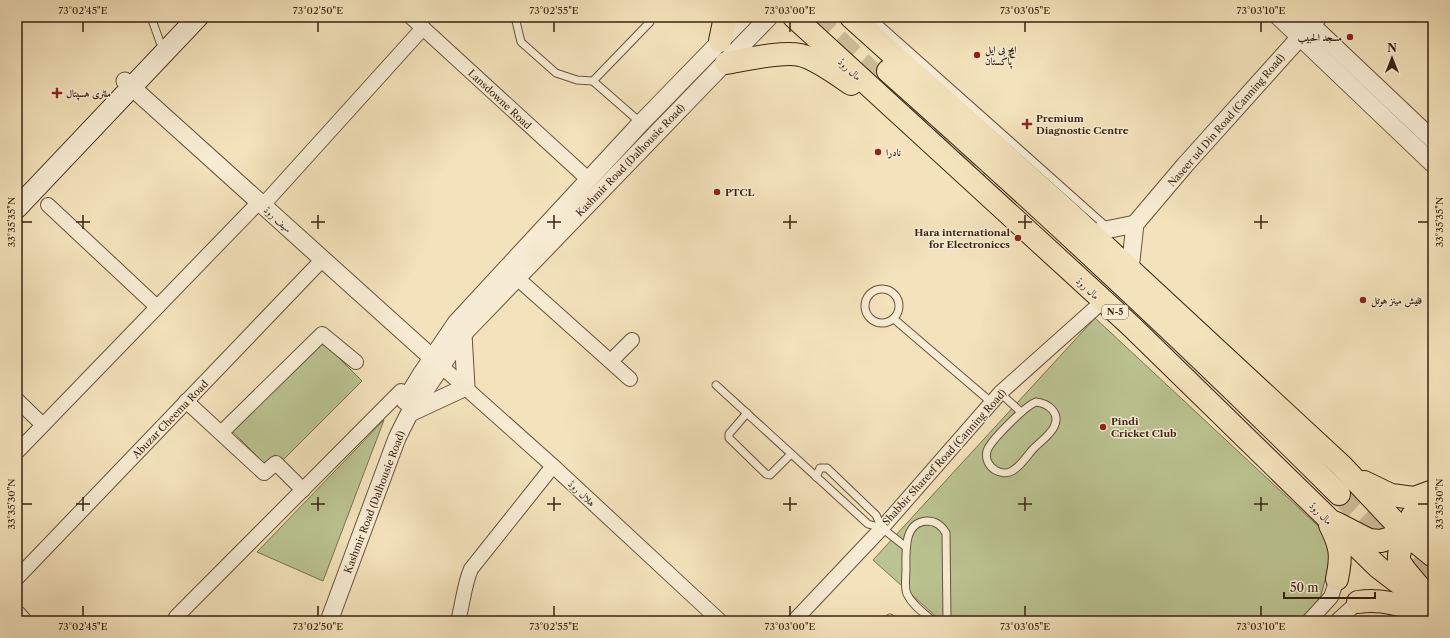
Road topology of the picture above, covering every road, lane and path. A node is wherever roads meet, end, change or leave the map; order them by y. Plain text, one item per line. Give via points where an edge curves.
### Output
1 (151, 17) edge
2 (184, 17) edge
3 (198, 17) edge
4 (411, 17) edge
5 (515, 17) edge
6 (725, 17) edge
7 (744, 17) edge
8 (769, 17) edge
9 (794, 17) edge
10 (851, 17) edge
11 (871, 17) edge
12 (1279, 17) edge
13 (650, 22) dead end
14 (1308, 24) edge
15 (423, 28) junction
16 (720, 41) junction
17 (160, 42) junction
18 (726, 63) junction
19 (888, 71) dead end
20 (593, 81) junction
21 (129, 84) junction
22 (902, 118) junction
23 (641, 123) junction
24 (1433, 140) edge
25 (1433, 164) edge
26 (589, 180) junction
27 (17, 193) edge
28 (261, 204) junction
29 (48, 205) dead end
30 (17, 208) edge
31 (1135, 224) junction
32 (1100, 231) junction
33 (322, 259) junction
34 (1130, 270) junction
35 (516, 277) junction
36 (1103, 301) junction
37 (158, 307) junction
38 (894, 319) junction
39 (456, 333) junction
40 (407, 335) junction
41 (632, 340) dead end
42 (611, 360) junction
43 (356, 362) dead end
44 (436, 362) junction
45 (630, 379) dead end
46 (716, 385) dead end
47 (466, 388) junction
48 (400, 391) dead end
49 (996, 397) junction
50 (17, 400) edge
51 (186, 401) junction
52 (1021, 412) junction
53 (747, 413) junction
54 (409, 414) junction
55 (43, 425) junction
56 (221, 433) junction
57 (17, 452) edge
58 (791, 454) junction
59 (553, 466) junction
60 (1342, 466) junction
61 (816, 477) junction
62 (303, 490) junction
63 (1433, 491) edge
64 (1339, 494) tunnel mouth
65 (1433, 494) edge
66 (1327, 519) junction
67 (1433, 521) edge
68 (882, 528) junction
69 (1406, 534) junction
70 (906, 547) junction
71 (1433, 556) edge
72 (17, 578) edge
73 (1337, 579) joint
74 (1358, 602) joint
75 (1433, 603) edge
76 (1433, 609) edge
77 (17, 614) edge
78 (1433, 617) edge
79 (176, 618) dead end
80 (22, 621) edge
81 (320, 621) edge
82 (329, 621) edge
83 (458, 621) edge
84 (720, 621) edge
85 (794, 621) edge
86 (933, 621) edge
87 (947, 621) edge
88 (1309, 621) edge
89 (1337, 621) edge

1 - 17 lane
2 - 17 main road
3 - 21 main road
4 - 15 street, Lansdowne Road
5 - 20 lane via 521,42 556,72 577,80
6 - 16 main road
7 - 16 street, Kashmir Road (Dalhousie Road)
8 - 18 street, Kashmir Road (Dalhousie Road)
9 - 22 main road, مال روڈ / N-5
10 - 32 main road
11 - 32 lane
12 - 14 street
13 - 20 lane
14 - 24 street
14 - 25 street
14 - 31 street, Naseer ud Din Road (Canning Road)
15 - 26 street, Lansdowne Road
15 - 28 street
16 - 23 street, Kashmir Road (Dalhousie Road)
17 - 21 main road
18 - 22 main road via 769,55 800,54 834,71 870,99
18 - 35 street, Kashmir Road (Dalhousie Road)
19 - 64 main road, N-5 via 1031,198 1266,421
20 - 23 lane
21 - 27 main road
21 - 28 street, سیف روڈ
21 - 30 main road
22 - 36 main road, مال روڈ / N-5
23 - 26 street, Kashmir Road (Dalhousie Road)
26 - 39 street, Kashmir Road (Dalhousie Road)
28 - 33 street, سیف روڈ
28 - 37 street
29 - 37 street
31 - 32 street
31 - 34 street
32 - 34 main road
33 - 40 street, سیف روڈ
33 - 51 street, Abuzar Cheema Road
34 - 60 main road
35 - 39 street, Kashmir Road (Dalhousie Road)
35 - 42 street
36 - 49 street, Shabbir Shareef Road (Canning Road)
36 - 66 main road, مال روڈ / N-5
37 - 55 street
38 - 38 lane via 888,323 874,322 865,311 867,297 879,289 893,293 898,298 899,305
38 - 49 lane
39 - 40 street via 425,338
39 - 44 street, Kashmir Road (Dalhousie Road)
39 - 47 street
40 - 44 street, سیف روڈ
41 - 42 street
42 - 45 street
43 - 56 street via 322,334
44 - 47 street, ہلال روڈ
44 - 54 street, Kashmir Road (Dalhousie Road)
44 - 81 street, Kashmir Road (Dalhousie Road) via 400,410 377,464
46 - 53 lane
47 - 54 street
47 - 59 street, ہلال روڈ
48 - 62 street
49 - 52 lane
49 - 68 street, Shabbir Shareef Road (Canning Road)
50 - 55 street
51 - 56 street
51 - 72 street, Abuzar Cheema Road
52 - 52 lane via 988,450 987,459 998,472 1014,471 1054,427 1055,413 1044,403 1030,404
53 - 58 lane
53 - 58 lane via 729,434 729,438 766,474 770,475
54 - 82 street, Kashmir Road (Dalhousie Road) via 393,447
55 - 57 street
56 - 62 street via 264,473 276,463
58 - 61 lane
59 - 83 street via 471,569 465,582 464,600
59 - 84 street, ہلال روڈ
60 - 63 main road via 1368,485 1391,495 1414,498
60 - 69 main road
61 - 68 lane via 868,524
61 - 68 lane via 820,468 827,468 876,515
62 - 79 street
65 - 69 main road via 1414,512
66 - 69 main road via 1369,540 1381,541
66 - 73 main road via 1342,555
66 - 76 main road, مال روڈ / N-5 via 1378,567
67 - 69 main road via 1428,526
68 - 70 lane
68 - 85 street, Shabbir Shareef Road (Canning Road)
69 - 71 main road
69 - 75 main road via 1399,560
70 - 86 lane via 906,592
70 - 87 lane via 912,528 922,521 939,524 946,533
73 - 88 street via 1331,597
74 - 78 main road via 1386,601
74 - 89 street
77 - 80 street

